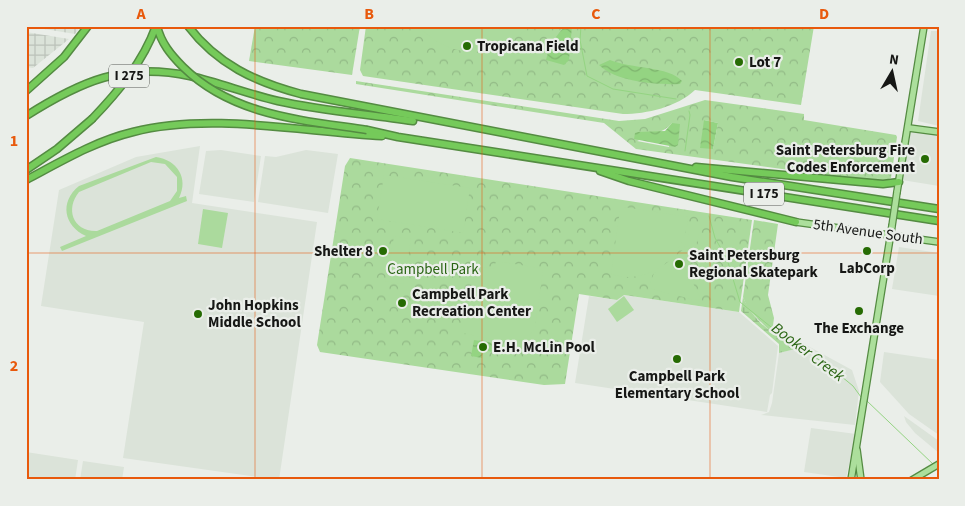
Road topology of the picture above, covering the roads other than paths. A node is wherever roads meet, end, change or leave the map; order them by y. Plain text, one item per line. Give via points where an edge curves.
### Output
1 (88, 26) edge
2 (156, 26) edge
3 (188, 26) edge
4 (924, 26) edge
5 (26, 91) edge
6 (370, 111) junction
7 (26, 116) edge
8 (909, 128) junction
9 (939, 132) edge
10 (367, 133) junction
11 (671, 165) junction
12 (590, 168) junction
13 (26, 170) edge
14 (26, 180) edge
15 (899, 182) junction
16 (939, 209) edge
17 (939, 221) edge
18 (796, 222) joint
19 (890, 235) junction
20 (939, 242) edge
21 (857, 438) junction
22 (939, 464) edge
23 (915, 478) edge
24 (851, 480) edge
25 (861, 480) edge

1 - 5 highway via 64,57
2 - 10 highway, bridge via 160,38 192,76 233,101 278,116
2 - 13 highway, I 275, bridge via 121,88 92,119
3 - 6 highway via 205,47 242,74 301,94
4 - 8 main road
6 - 7 highway via 279,101 151,70 122,72 77,86
6 - 11 highway, I 175
8 - 9 main road
8 - 15 main road
10 - 12 highway, I 175
10 - 14 highway via 174,124 106,140
11 - 15 highway via 882,184
11 - 16 highway, I 175 via 732,178
12 - 17 highway, I 175
12 - 18 highway
15 - 19 main road, bridge
18 - 19 main road, 5th Avenue South
19 - 20 main road, 5th Avenue South
19 - 21 main road
21 - 24 main road
21 - 25 main road
22 - 23 main road

